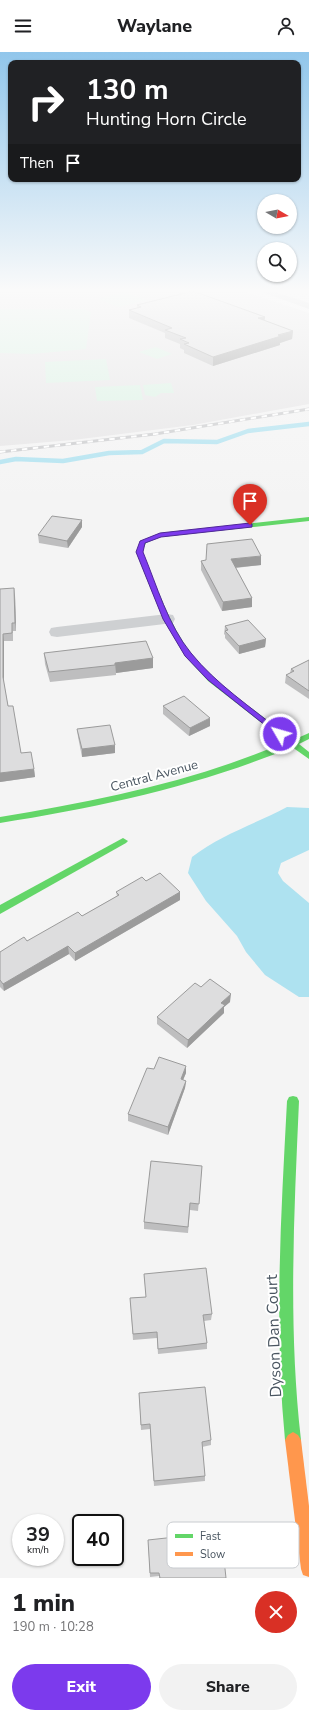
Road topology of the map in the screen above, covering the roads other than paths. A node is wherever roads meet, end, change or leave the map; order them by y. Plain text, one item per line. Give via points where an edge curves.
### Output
1 (309, 519) edge
2 (167, 619) junction
3 (57, 632) dead end
4 (309, 736) edge
5 (293, 744) junction
6 (309, 756) edge
7 (0, 820) edge
8 (123, 841) dead end
9 (0, 910) edge
10 (294, 1101) dead end
11 (309, 1569) edge

1 - 2 street via 160,535 143,542 139,552
2 - 3 street
2 - 5 street via 188,654 211,678
4 - 5 street, Central Avenue
5 - 6 street
5 - 7 street, Central Avenue via 239,765 190,780 104,802
8 - 9 street
10 - 11 street, Dyson Dan Court via 286,1247 285,1329 290,1419

